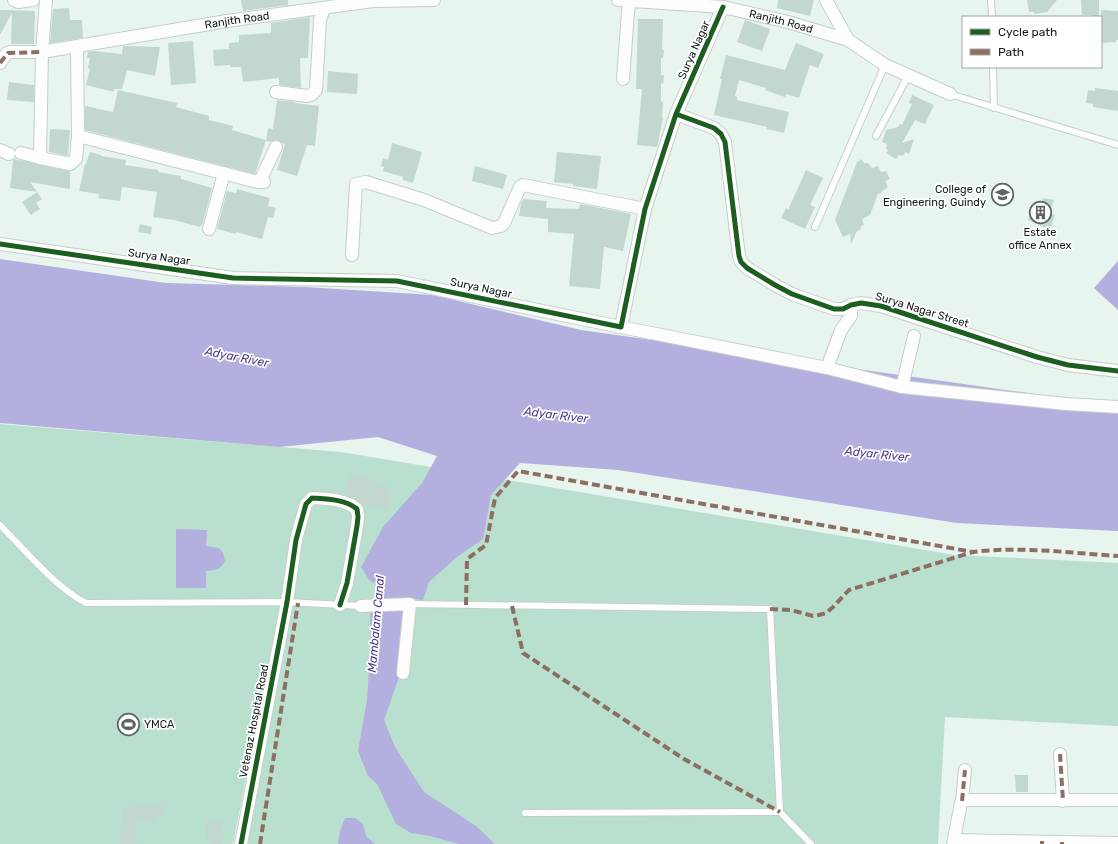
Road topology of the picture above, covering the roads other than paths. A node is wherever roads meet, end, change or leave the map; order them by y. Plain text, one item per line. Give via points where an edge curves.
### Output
1 (14, 0) edge
2 (33, 0) edge
3 (46, 0) edge
4 (434, 0) edge
5 (618, 0) edge
6 (826, 0) edge
7 (991, 0) edge
8 (630, 1) edge
9 (723, 7) junction
10 (324, 8) junction
11 (992, 16) edge
12 (848, 40) junction
13 (77, 46) junction
14 (42, 52) junction
15 (0, 63) edge
16 (885, 65) junction
17 (993, 68) edge
18 (908, 76) junction
19 (624, 79) dead end
20 (276, 92) dead end
21 (950, 94) joint
22 (994, 108) junction
23 (676, 114) junction
24 (78, 136) junction
25 (876, 136) dead end
26 (1118, 145) edge
27 (276, 147) dead end
28 (21, 153) dead end
29 (40, 158) junction
30 (224, 173) junction
31 (645, 209) junction
32 (815, 227) dead end
33 (209, 229) dead end
34 (0, 244) edge
35 (352, 255) dead end
36 (851, 305) junction
37 (622, 327) junction
38 (914, 336) dead end
39 (827, 368) junction
40 (1118, 370) edge
41 (902, 387) junction
42 (1118, 407) edge
43 (0, 525) edge
44 (287, 602) junction
45 (410, 604) junction
46 (340, 605) junction
47 (361, 606) joint
48 (403, 673) dead end
49 (1060, 754) dead end
50 (965, 770) dead end
51 (1063, 800) junction
52 (1118, 800) edge
53 (962, 801) junction
54 (780, 812) junction
55 (525, 813) dead end
56 (953, 842) edge
57 (1042, 843) edge
58 (1062, 843) edge
59 (1118, 843) edge
60 (241, 844) edge
61 (811, 844) edge

1 - 2 street
3 - 14 street
4 - 10 street, Ranjith Road via 373,1
5 - 8 street, Ranjith Road
6 - 12 street, Ranjith Road
7 - 11 lane
8 - 9 street, Ranjith Road
8 - 19 street
9 - 12 street, Ranjith Road via 788,22
9 - 23 street, Surya Nagar
10 - 13 street, Ranjith Road via 227,20
10 - 20 street via 320,20 316,90 307,96
12 - 16 street, Ranjith Road
13 - 14 street, Ranjith Road
13 - 24 street
14 - 15 street, Ranjith Road via 8,52
14 - 29 street
16 - 18 street, Ranjith Road
16 - 32 lane
17 - 22 lane
18 - 21 street, Ranjith Road
18 - 25 lane
21 - 22 lane
22 - 26 lane
23 - 31 street, Surya Nagar
23 - 36 street, Surya Nagar Street via 714,128 725,142 741,262 792,294 834,309 843,309
24 - 29 street via 76,158 70,164
24 - 30 street
27 - 30 street via 261,179 264,182
28 - 29 street
30 - 33 street
31 - 35 street via 523,185 504,223 492,228 424,200 366,182 356,184
31 - 37 street, Surya Nagar
34 - 37 street, Surya Nagar via 233,278 397,281
36 - 39 street via 851,316 841,330
36 - 40 street, Surya Nagar Street via 862,303 881,306 1068,365
37 - 39 street
38 - 41 street
39 - 41 street
41 - 42 street
43 - 44 lane via 61,587 86,603
44 - 46 lane
44 - 46 street, Vetenaz Hospital Road via 296,540 306,504 312,498 338,501 356,509 357,526 347,583
44 - 60 street, Vetenaz Hospital Road
45 - 47 street
45 - 48 street
45 - 54 lane via 770,609
46 - 47 lane
49 - 51 street
50 - 53 street
51 - 52 street
51 - 53 street
53 - 56 street
54 - 55 lane
54 - 61 lane
56 - 57 street
57 - 58 street
58 - 59 street

